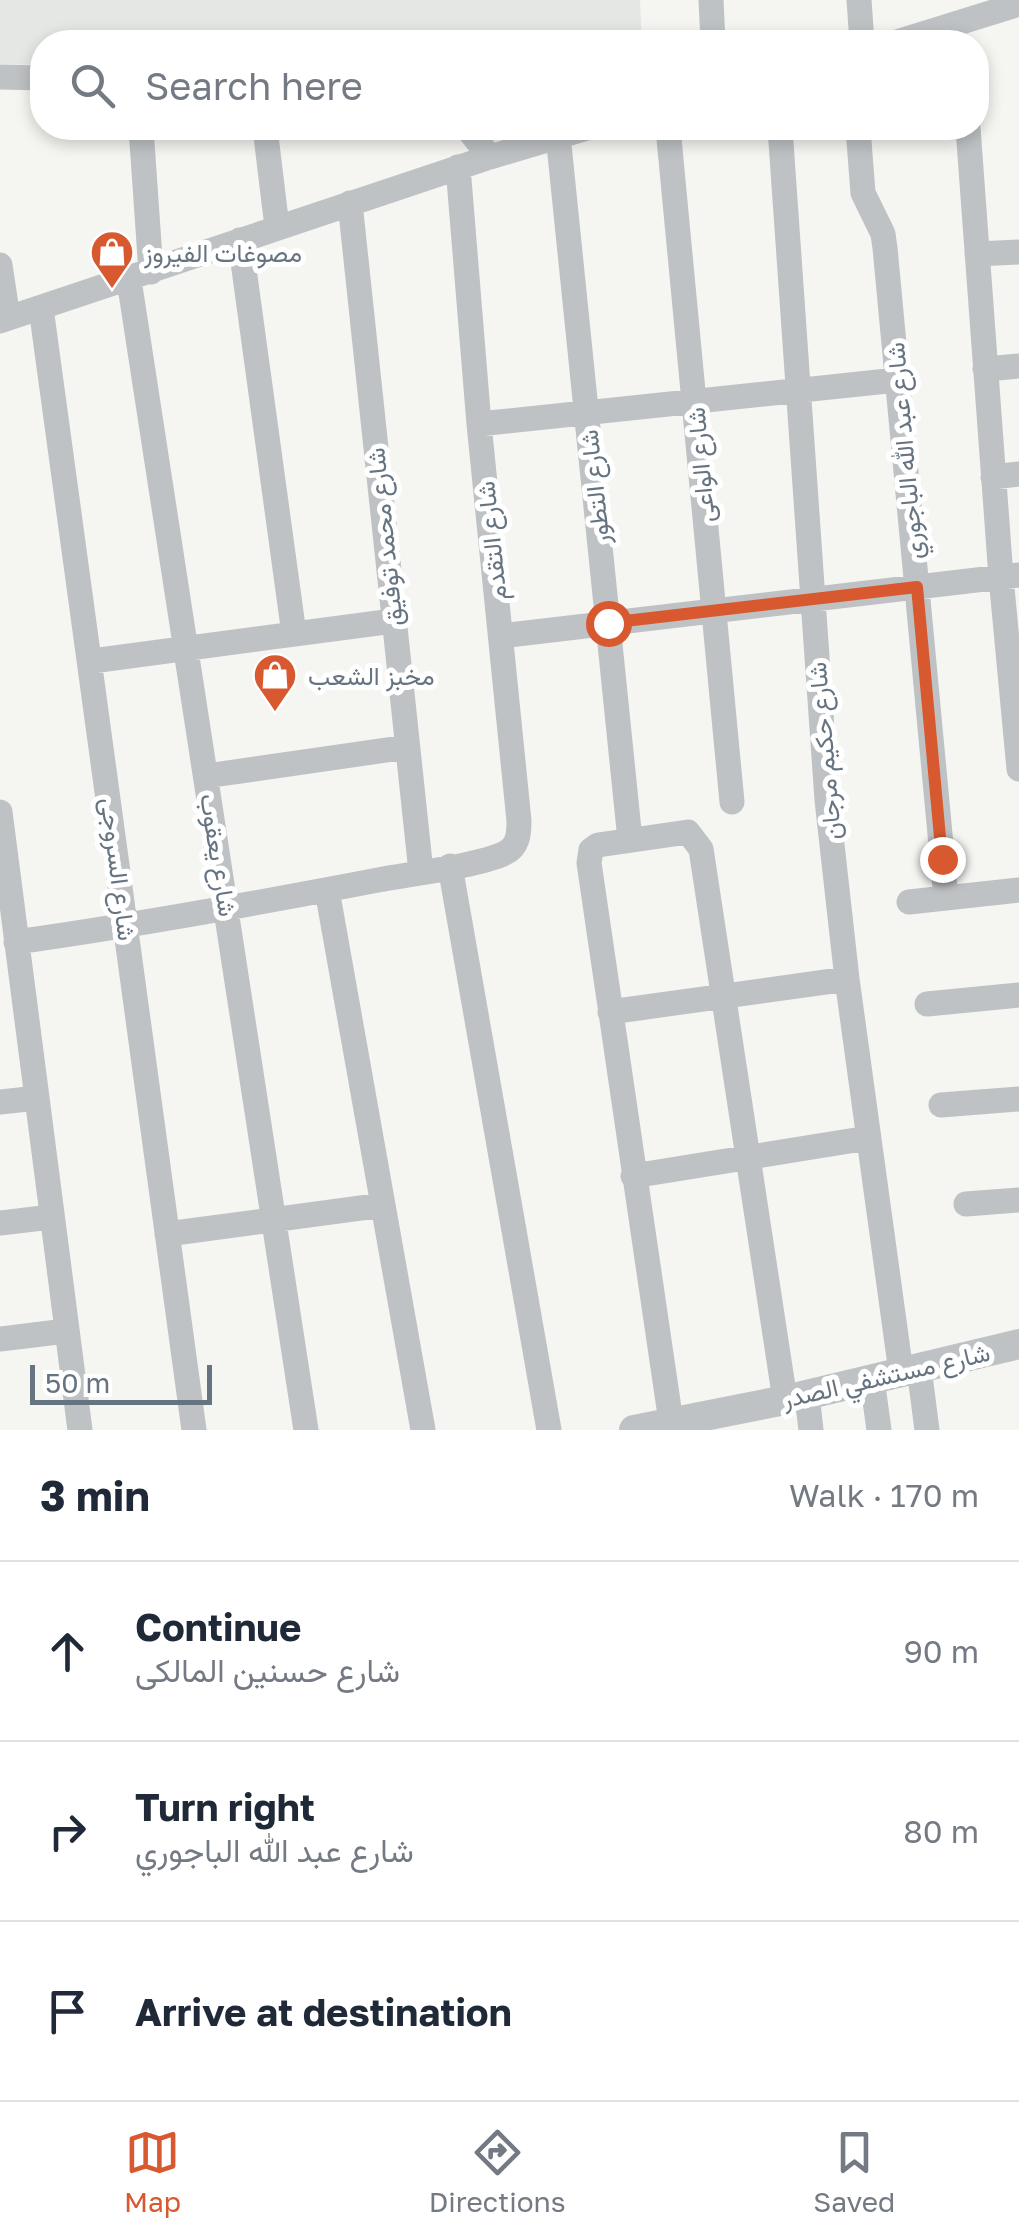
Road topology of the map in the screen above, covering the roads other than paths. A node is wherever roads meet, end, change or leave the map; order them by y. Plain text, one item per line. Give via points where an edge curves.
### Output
1 (711, 0) edge
2 (860, 0) edge
3 (1019, 4) edge
4 (966, 21) edge
5 (712, 30) edge
6 (861, 30) edge
7 (936, 30) edge
8 (0, 77) edge
9 (30, 78) edge
10 (140, 140) edge
11 (267, 140) edge
12 (477, 140) edge
13 (543, 140) edge
14 (559, 140) edge
15 (669, 140) edge
16 (781, 140) edge
17 (859, 140) edge
18 (969, 140) edge
19 (490, 157) junction
20 (458, 167) junction
21 (350, 203) junction
22 (278, 227) junction
23 (240, 240) junction
24 (1019, 252) edge
25 (977, 254) junction
26 (0, 266) edge
27 (140, 276) junction
28 (42, 308) junction
29 (4, 320) edge
30 (1019, 366) edge
31 (985, 368) junction
32 (897, 380) junction
33 (800, 391) junction
34 (694, 402) junction
35 (587, 412) junction
36 (479, 424) junction
37 (1006, 475) edge
38 (1010, 576) edge
39 (917, 587) junction
40 (811, 600) junction
41 (714, 611) junction
42 (393, 622) junction
43 (608, 623) junction
44 (294, 634) junction
45 (501, 636) junction
46 (187, 649) junction
47 (92, 661) junction
48 (1015, 684) edge
49 (408, 746) junction
50 (1019, 769) edge
51 (206, 776) junction
52 (732, 802) dead end
53 (0, 812) edge
54 (618, 841) junction
55 (450, 866) junction
56 (421, 872) junction
57 (4, 884) edge
58 (328, 890) junction
59 (1019, 890) edge
60 (946, 898) junction
61 (908, 902) dead end
62 (227, 909) junction
63 (126, 926) junction
64 (16, 942) junction
65 (847, 979) junction
66 (1019, 995) edge
67 (723, 996) junction
68 (927, 1004) dead end
69 (610, 1012) junction
70 (37, 1098) junction
71 (1019, 1099) edge
72 (0, 1102) edge
73 (941, 1105) dead end
74 (868, 1138) junction
75 (748, 1158) junction
76 (633, 1176) junction
77 (1019, 1200) edge
78 (966, 1204) dead end
79 (382, 1206) junction
80 (51, 1217) junction
81 (275, 1220) junction
82 (0, 1223) edge
83 (167, 1234) junction
84 (66, 1331) junction
85 (0, 1339) edge
86 (1019, 1344) edge
87 (897, 1373) junction
88 (796, 1397) junction
89 (671, 1422) junction
90 (715, 1422) edge
91 (80, 1430) edge
92 (194, 1430) edge
93 (306, 1430) edge
94 (423, 1430) edge
95 (550, 1430) edge
96 (634, 1430) edge
97 (811, 1430) edge
98 (879, 1430) edge
99 (927, 1430) edge

1 - 5 street
2 - 6 street
3 - 4 street
4 - 7 street
8 - 9 street
10 - 27 street, شارع يعقوب
11 - 22 street
12 - 19 street
13 - 19 street
14 - 35 street, شارع التطور
15 - 34 street, شارع الواعى
16 - 33 street, شارع حكيم مرجان
17 - 32 street, شارع عبد الله الباجوري via 863,194 883,234
18 - 25 street
19 - 20 street
20 - 21 street
20 - 36 street, شارع التقدم
21 - 22 street
21 - 42 street, شارع محمد توفيق
22 - 23 street
23 - 27 street
23 - 44 street
24 - 25 street
25 - 31 street
26 - 29 street
27 - 28 street
27 - 46 street, شارع يعقوب
28 - 29 street
28 - 47 street, شارع السروجى
30 - 31 street
31 - 37 street
32 - 33 street
32 - 39 street, شارع عبد الله الباجوري
33 - 34 street
33 - 40 street, شارع حكيم مرجان
34 - 35 street
34 - 41 street, شارع الواعى
35 - 36 street
35 - 43 street, شارع التطور
36 - 45 street, شارع التقدم
37 - 38 street
38 - 39 street
38 - 48 street
39 - 40 street
39 - 60 street, شارع عبد الله الباجوري
40 - 41 street
40 - 65 street, شارع حكيم مرجان
41 - 43 street
41 - 52 street, شارع الواعى
42 - 44 street
42 - 49 street, شارع محمد توفيق
43 - 45 street
43 - 54 street, شارع التطور
44 - 46 street
45 - 55 street, شارع التقدم via 519,833 508,852
46 - 47 street
46 - 51 street, شارع يعقوب
47 - 63 street, شارع السروجى
48 - 50 street
49 - 51 street
49 - 56 street, شارع محمد توفيق
51 - 62 street, شارع يعقوب
53 - 57 street
54 - 67 street via 688,832 698,843
54 - 69 street via 598,844 588,856
55 - 56 street, شارع التقدم
55 - 95 street
56 - 58 street, شارع التقدم
57 - 64 street
58 - 62 street, شارع التقدم
58 - 79 street
59 - 60 street
60 - 61 street
62 - 63 street, شارع التقدم
62 - 81 street, شارع يعقوب
63 - 64 street, شارع التقدم
63 - 83 street, شارع السروجى
64 - 70 street
65 - 67 street
65 - 74 street, شارع حكيم مرجان
66 - 68 street
67 - 69 street
67 - 75 street
69 - 76 street
70 - 72 street
70 - 80 street
71 - 73 street
74 - 75 street
74 - 87 street, شارع حكيم مرجان
75 - 76 street
75 - 88 street
76 - 89 street
77 - 78 street
79 - 81 street
79 - 94 street
80 - 82 street
80 - 84 street
81 - 83 street
81 - 93 street, شارع يعقوب
83 - 92 street, شارع السروجى
84 - 85 street
84 - 91 street
86 - 87 street, شارع مستشفي الصدر
87 - 88 street, شارع مستشفي الصدر
87 - 98 street
87 - 99 street
88 - 90 street, شارع مستشفي الصدر
88 - 97 street
89 - 90 street, شارع مستشفي الصدر
89 - 96 street, شارع مستشفي الصدر

